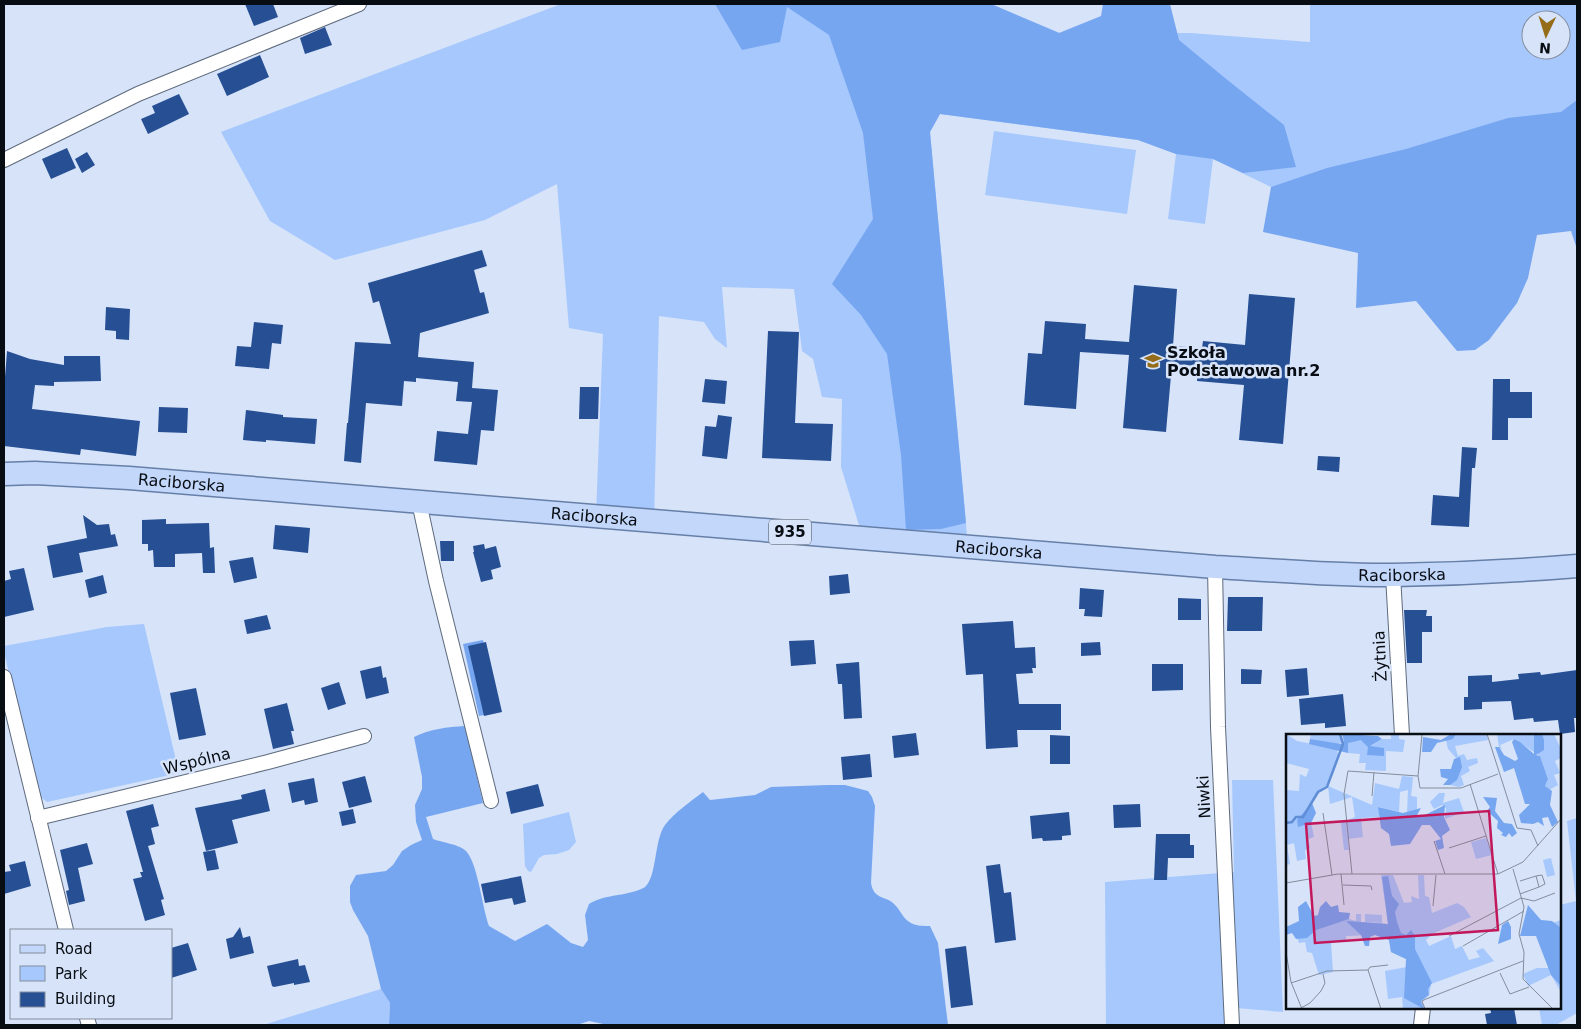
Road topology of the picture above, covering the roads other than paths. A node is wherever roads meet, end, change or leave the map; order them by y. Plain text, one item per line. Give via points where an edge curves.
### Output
1 (359, 4) edge
2 (4, 160) edge
3 (4, 474) edge
4 (419, 502) junction
5 (1577, 566) edge
6 (1215, 567) junction
7 (1393, 575) junction
8 (4, 677) edge
9 (1402, 734) edge
10 (364, 736) dead end
11 (491, 801) dead end
12 (38, 818) junction
13 (66, 929) edge
14 (1423, 1009) edge
15 (1232, 1025) edge
16 (1421, 1025) edge

1 - 2 street via 138,94
3 - 4 main road, Raciborska / 935 via 129,478
4 - 6 main road, Raciborska / 935
4 - 11 street
5 - 7 main road, Raciborska / 935 via 1492,573
6 - 7 main road, Raciborska / 935
6 - 15 street, Niwki via 1218,727
7 - 9 street, Żytnia
8 - 12 street
10 - 12 street, Wspólna
12 - 13 street
14 - 16 street

